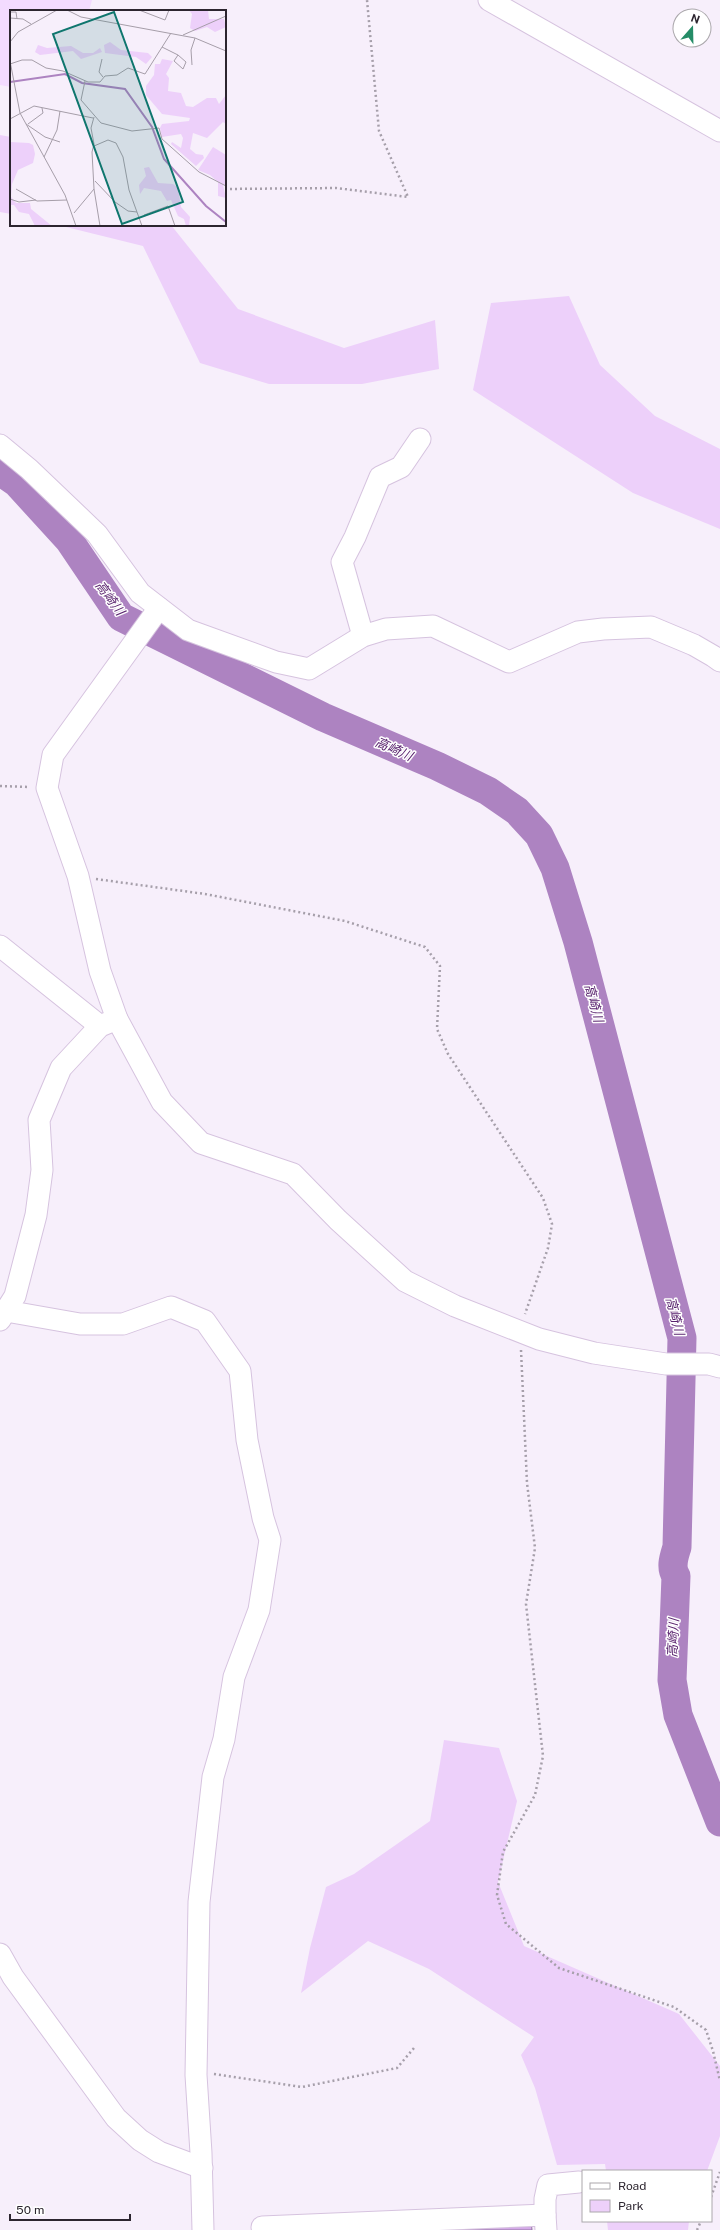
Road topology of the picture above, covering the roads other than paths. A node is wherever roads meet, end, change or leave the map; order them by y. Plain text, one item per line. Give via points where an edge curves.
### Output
1 (489, 0) edge
2 (720, 131) edge
3 (420, 439) dead end
4 (0, 445) edge
5 (159, 608) junction
6 (363, 636) junction
7 (720, 661) edge
8 (0, 946) edge
9 (109, 1022) junction
10 (3, 1316) edge
11 (720, 1367) edge
12 (0, 1954) edge
13 (202, 2168) junction
14 (579, 2182) dead end
15 (546, 2223) edge
16 (262, 2227) dead end
17 (203, 2230) edge

1 - 2 street
3 - 6 street via 401,467 380,477 342,562
4 - 5 street via 97,534 130,582
5 - 6 street via 188,630 276,662 309,669
5 - 9 street via 53,755 47,788 78,876
6 - 7 street via 386,628 433,626 509,662 578,632 603,628 651,627 694,645
8 - 9 street
9 - 10 street via 61,1068 39,1120 42,1170 36,1214 15,1296
9 - 11 street via 162,1102 202,1142 293,1174 338,1220 405,1281 455,1306 539,1339 594,1353 666,1364 709,1364
10 - 13 street via 80,1324 123,1324 171,1307 205,1321 240,1371 247,1440 270,1540 259,1610 234,1677 224,1739 213,1778 199,1902 196,2071
12 - 13 street via 13,1977 116,2118 140,2140 159,2152
13 - 17 street
14 - 15 street via 548,2185 545,2199
15 - 16 street

